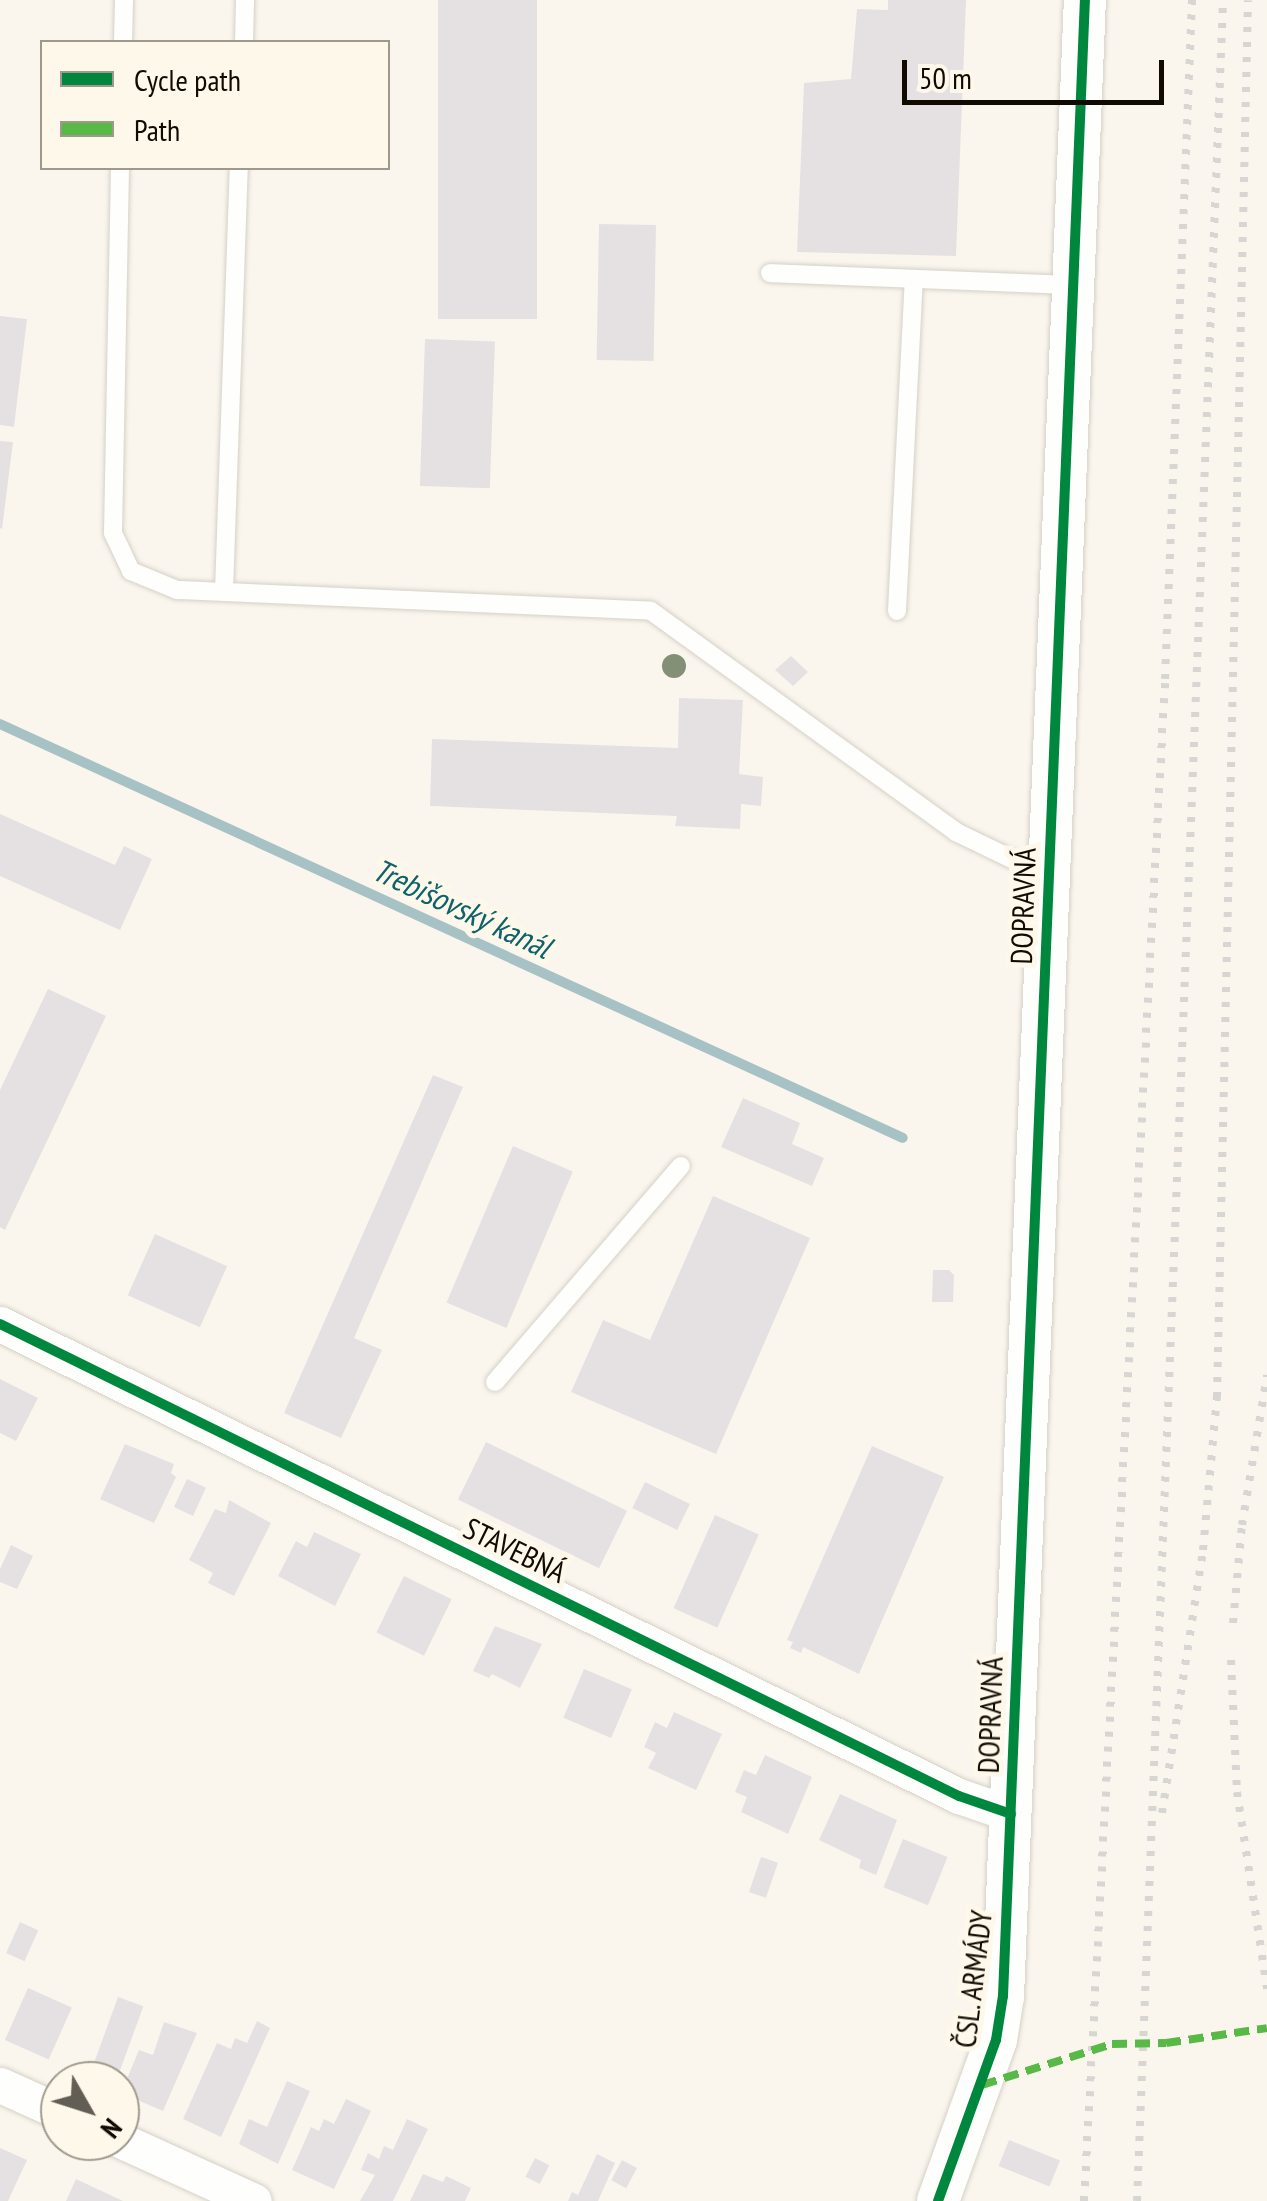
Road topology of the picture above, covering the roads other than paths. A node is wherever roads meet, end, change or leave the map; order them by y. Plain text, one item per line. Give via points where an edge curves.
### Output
1 (124, 0) edge
2 (245, 0) edge
3 (1085, 0) edge
4 (123, 40) edge
5 (244, 40) edge
6 (120, 170) edge
7 (239, 170) edge
8 (770, 273) dead end
9 (914, 279) junction
10 (1074, 285) junction
11 (224, 590) junction
12 (897, 611) dead end
13 (1049, 878) junction
14 (681, 1166) dead end
15 (0, 1324) edge
16 (495, 1382) dead end
17 (1011, 1814) junction
18 (0, 2085) edge
19 (40, 2103) edge
20 (140, 2149) edge
21 (254, 2201) edge
22 (938, 2201) edge

1 - 4 lane
2 - 5 lane
3 - 10 street, DOPRAVNÁ
6 - 11 lane via 113,532 131,572 178,590
7 - 11 lane
8 - 9 lane
9 - 10 lane
9 - 12 lane
10 - 13 street, DOPRAVNÁ
11 - 13 lane via 651,612 956,832
13 - 17 street, DOPRAVNÁ
14 - 16 lane
15 - 17 street, STAVEBNÁ via 959,1796
17 - 22 street, ČSL. ARMÁDY via 996,2040
18 - 19 street
20 - 21 street

